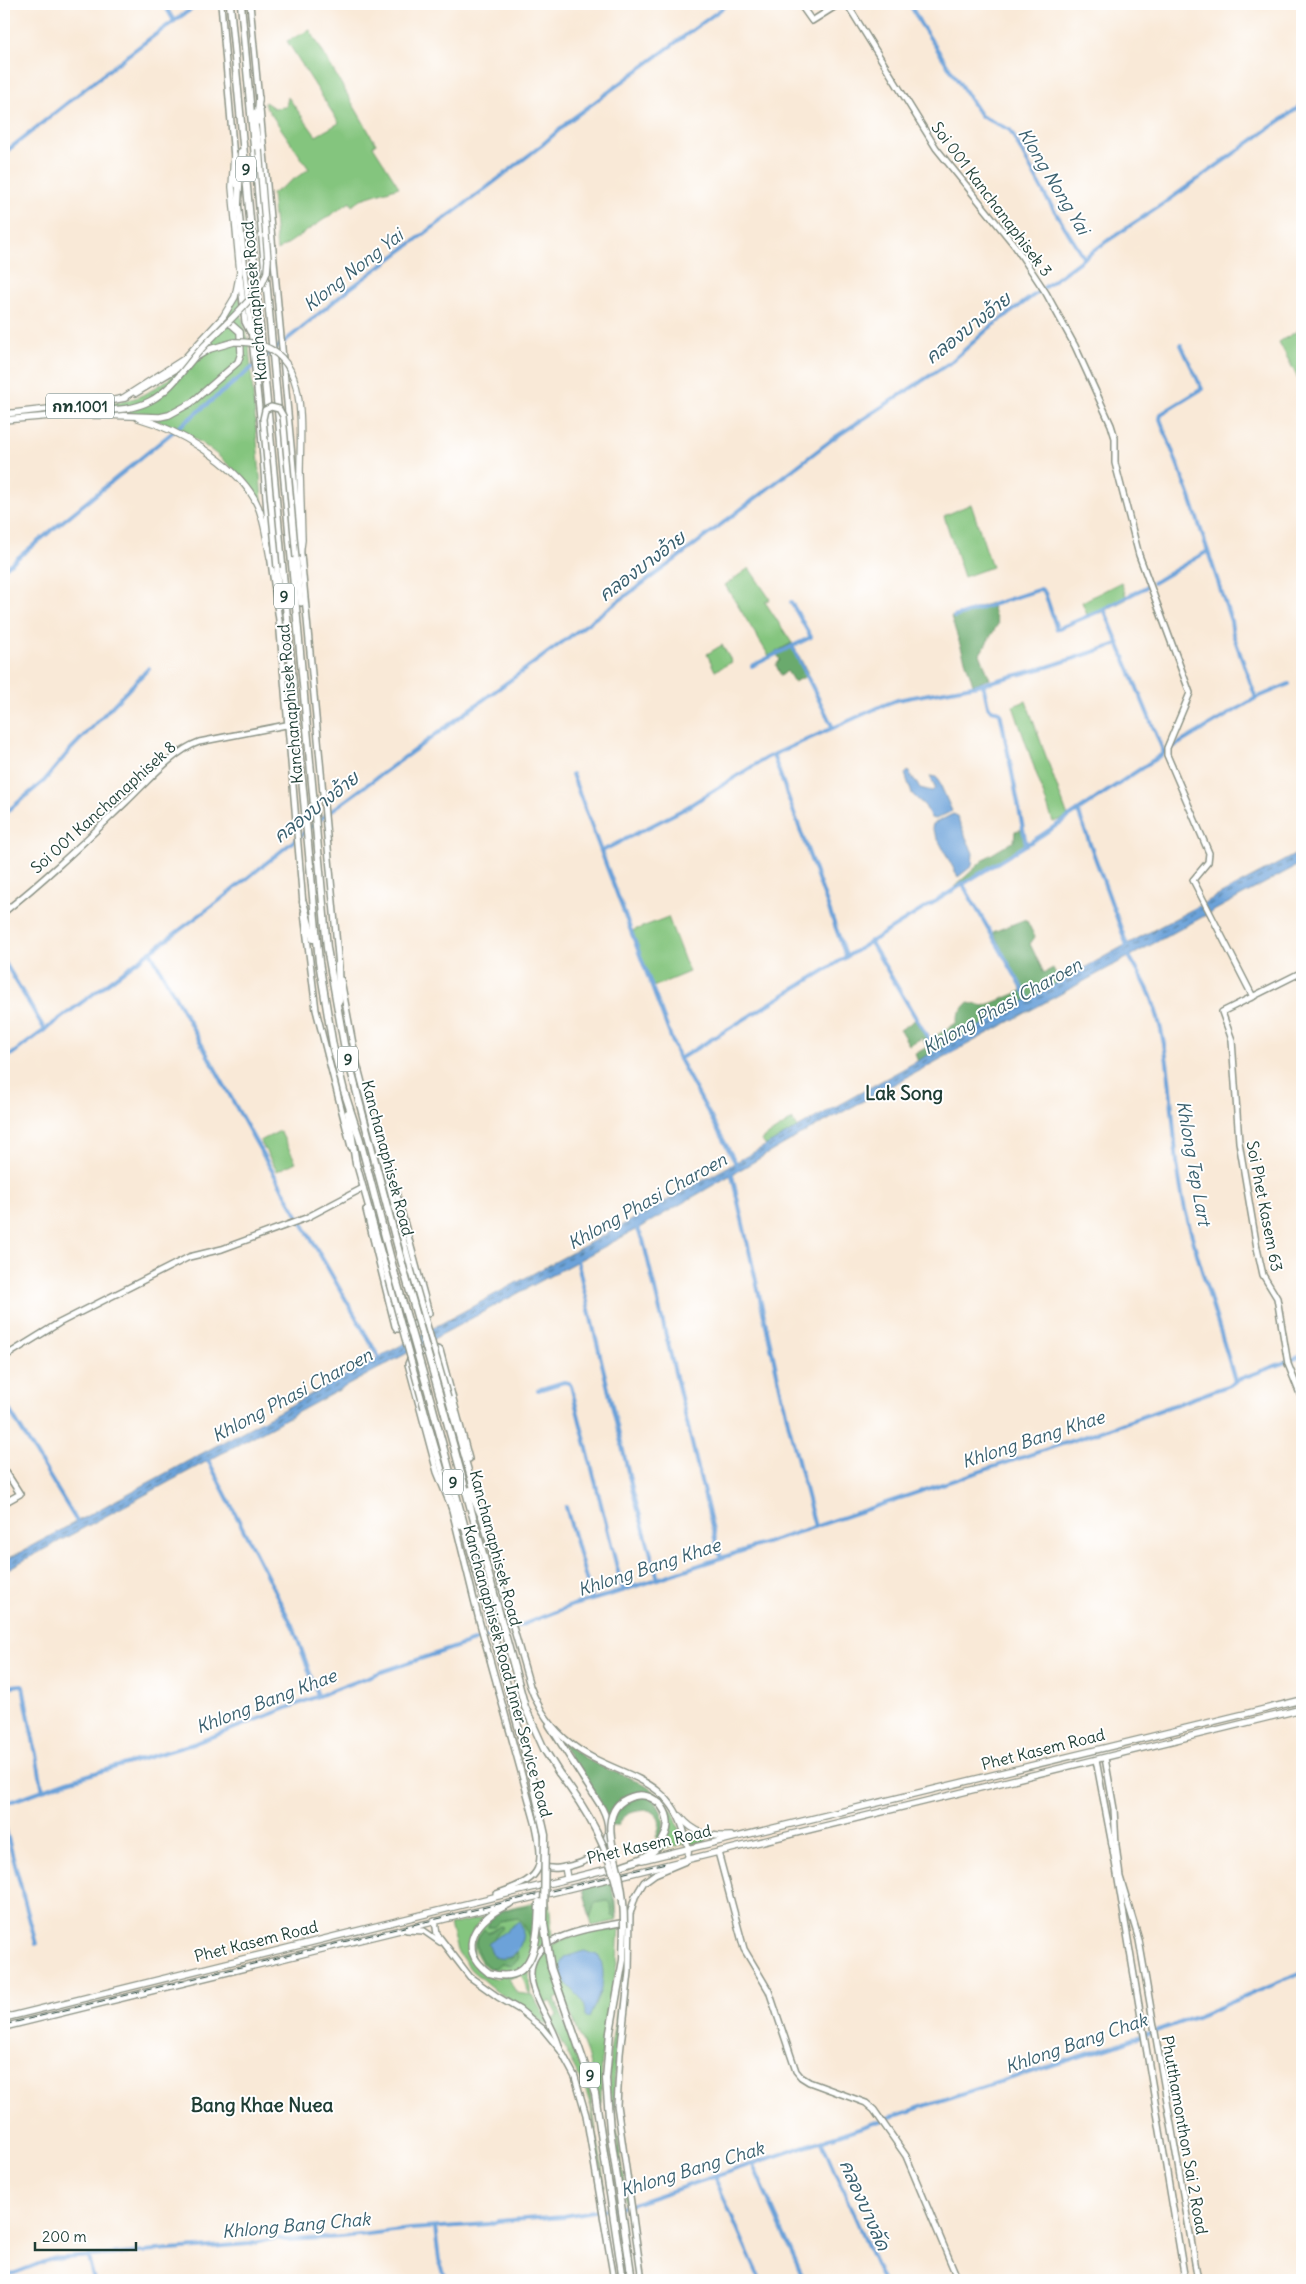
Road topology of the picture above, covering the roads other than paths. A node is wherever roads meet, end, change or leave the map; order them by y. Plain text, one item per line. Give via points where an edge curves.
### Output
1 (230, 4) edge
2 (241, 4) edge
3 (250, 4) edge
4 (800, 4) edge
5 (839, 4) edge
6 (848, 4) edge
7 (221, 5) edge
8 (249, 98) junction
9 (259, 98) junction
10 (242, 126) junction
11 (257, 129) junction
12 (234, 154) junction
13 (238, 203) junction
14 (240, 272) junction
15 (212, 330) junction
16 (252, 334) junction
17 (123, 398) junction
18 (4, 414) edge
19 (126, 415) junction
20 (48, 416) junction
21 (4, 420) edge
22 (298, 556) junction
23 (270, 557) junction
24 (278, 620) junction
25 (286, 725) junction
26 (302, 902) junction
27 (4, 912) edge
28 (319, 962) junction
29 (338, 965) junction
30 (1302, 972) edge
31 (1254, 997) junction
32 (340, 1023) junction
33 (344, 1091) junction
34 (356, 1164) junction
35 (386, 1170) junction
36 (363, 1189) junction
37 (392, 1278) junction
38 (4, 1357) edge
39 (445, 1399) junction
40 (1302, 1399) edge
41 (4, 1469) edge
42 (462, 1471) junction
43 (474, 1487) junction
44 (448, 1491) junction
45 (4, 1502) edge
46 (452, 1510) junction
47 (481, 1515) junction
48 (474, 1559) junction
49 (1302, 1700) edge
50 (1302, 1709) edge
51 (542, 1712) junction
52 (1198, 1725) junction
53 (1201, 1734) junction
54 (1103, 1749) junction
55 (1093, 1751) junction
56 (1105, 1758) junction
57 (1096, 1760) junction
58 (680, 1816) junction
59 (752, 1834) junction
60 (699, 1847) junction
61 (689, 1849) junction
62 (718, 1852) junction
63 (706, 1855) junction
64 (642, 1860) junction
65 (686, 1861) junction
66 (621, 1866) junction
67 (543, 1867) junction
68 (565, 1867) junction
69 (644, 1870) junction
70 (567, 1878) junction
71 (488, 1897) junction
72 (509, 1904) junction
73 (442, 1909) junction
74 (435, 1921) junction
75 (630, 1921) junction
76 (624, 1926) junction
77 (1136, 1930) junction
78 (394, 1931) junction
79 (1126, 1932) junction
80 (453, 1954) junction
81 (55, 2006) junction
82 (44, 2008) junction
83 (58, 2014) junction
84 (45, 2017) junction
85 (4, 2018) edge
86 (4, 2027) edge
87 (561, 2052) junction
88 (614, 2280) edge
89 (623, 2280) edge
90 (632, 2280) edge
91 (642, 2280) edge
92 (958, 2280) edge
93 (1185, 2280) edge
94 (1198, 2280) edge

1 - 10 highway, Kanchanaphisek Road / 9
2 - 8 highway, Kanchanaphisek Road / 9
3 - 9 main road
4 - 5 main road via 812,21
6 - 31 main road, Soi 001 Kanchanaphisek 3 via 936,148 1016,246 1046,292 1075,346 1115,435 1115,463 1139,555 1190,694 1167,755 1209,853 1208,862 1193,880
7 - 12 main road, Kanchanaphisek Road Inner Service Road
8 - 11 main road
8 - 32 highway, Kanchanaphisek Road / 9 via 327,948
9 - 11 main road
9 - 22 main road
10 - 13 highway
10 - 28 highway, Kanchanaphisek Road / 9
11 - 20 main road, bridge via 268,260 262,284 157,397 126,409
12 - 13 main road, Kanchanaphisek Road Inner Service Road
12 - 14 main road via 232,187
13 - 16 main road, Kanchanaphisek Road Inner Service Road
14 - 15 main road via 235,297
14 - 16 main road via 245,322
15 - 17 main road via 184,359
15 - 19 main road via 231,324 240,332 242,342 236,363 191,404 169,415
16 - 23 main road, Kanchanaphisek Road Inner Service Road
17 - 18 main road, กท.1001
17 - 22 main road, bridge via 148,388 204,352 223,344 255,343 278,354 288,365 297,388 300,412 302,540
19 - 20 main road
19 - 23 main road via 173,430 227,468 249,491 260,512
20 - 21 main road, กท.1001
22 - 24 main road, bridge via 283,416 279,409 271,407 265,410 263,419 279,589
22 - 29 main road
23 - 24 main road, Kanchanaphisek Road Inner Service Road
24 - 25 main road, Kanchanaphisek Road Inner Service Road
25 - 26 main road, Kanchanaphisek Road Inner Service Road
25 - 27 main road, Soi 001 Kanchanaphisek 8 via 199,742 190,747 158,772
26 - 28 highway
26 - 34 main road, Kanchanaphisek Road Inner Service Road via 316,1010
28 - 33 highway, Kanchanaphisek Road / 9
29 - 32 highway
29 - 35 main road via 356,1060
30 - 31 main road
31 - 40 main road, Soi Phet Kasem 63 via 1222,1012 1232,1040 1248,1203 1263,1275 1278,1302 1288,1364
32 - 39 highway, Kanchanaphisek Road / 9, bridge via 404,1271
33 - 34 highway
33 - 37 highway, Kanchanaphisek Road / 9 via 360,1140
34 - 36 main road, Kanchanaphisek Road Inner Service Road
35 - 36 main road via 395,1188 429,1313 402,1329 397,1328 394,1320
35 - 39 main road, bridge
36 - 37 main road, Kanchanaphisek Road Inner Service Road
36 - 38 main road via 306,1218 222,1249 189,1257 59,1323
37 - 44 main road, Kanchanaphisek Road Inner Service Road, bridge
37 - 48 highway, Kanchanaphisek Road / 9, bridge via 432,1405
39 - 42 highway, Kanchanaphisek Road / 9
39 - 43 main road
41 - 45 main road via 20,1494
42 - 47 highway
42 - 76 highway, Kanchanaphisek Road / 9, bridge via 531,1723 544,1749 586,1809 603,1843 616,1880
43 - 46 main road via 442,1356 438,1348 431,1347 410,1359 408,1364 437,1472
43 - 47 main road
44 - 46 main road, Kanchanaphisek Road Inner Service Road
44 - 48 highway
46 - 67 main road, Kanchanaphisek Road Inner Service Road via 536,1826
47 - 51 main road via 530,1686
48 - 67 highway, Kanchanaphisek Road / 9, bridge via 545,1835
49 - 52 main road, Phet Kasem Road
50 - 53 main road, Phet Kasem Road
51 - 58 main road via 573,1746 652,1786
51 - 68 main road via 607,1820 606,1842 596,1856
52 - 53 main road
52 - 54 main road, Phet Kasem Road
53 - 56 main road, Phet Kasem Road
54 - 55 main road, Phet Kasem Road
54 - 56 main road
55 - 57 main road
55 - 59 main road, Phet Kasem Road
56 - 57 main road, Phet Kasem Road
56 - 77 main road, Phutthamonthon Sai 2 Road via 1120,1877
57 - 62 main road, Phet Kasem Road
57 - 79 main road, Phutthamonthon Sai 2 Road
58 - 59 main road via 704,1834 718,1837
58 - 61 main road
59 - 60 main road, Phet Kasem Road
60 - 61 main road, Phet Kasem Road
60 - 63 main road
61 - 64 main road, Phet Kasem Road
61 - 65 main road
62 - 63 main road, Phet Kasem Road
62 - 92 main road via 744,1949 769,1991 797,2073 809,2082 866,2103 885,2125 906,2156
63 - 65 main road, Phet Kasem Road
64 - 66 main road, Phet Kasem Road
64 - 69 main road via 650,1863
65 - 69 main road, Phet Kasem Road
65 - 75 main road via 644,1882 635,1897
66 - 70 main road, Phet Kasem Road
66 - 76 highway, bridge via 650,1854 664,1840 668,1820 664,1808 644,1795 621,1802 612,1816 610,1835 623,1894
67 - 68 main road
67 - 71 main road via 529,1880
67 - 72 highway, bridge via 538,1939 521,1969 502,1976 489,1973 476,1959 472,1938 489,1915
67 - 89 highway, Kanchanaphisek Road / 9, bridge via 544,1924 551,1968 595,2094
68 - 70 main road
69 - 72 main road, Phet Kasem Road
70 - 71 main road, Phet Kasem Road
71 - 73 main road, Phet Kasem Road
72 - 74 main road, Phet Kasem Road
73 - 74 main road
73 - 81 main road, Phet Kasem Road
74 - 78 main road, Phet Kasem Road
74 - 80 main road via 437,1934
75 - 87 main road via 554,1939 537,1955 532,1966 532,1984
75 - 91 main road via 629,1972 617,2093
76 - 90 highway, Kanchanaphisek Road / 9 via 623,1960 606,2058 606,2079
77 - 79 main road
77 - 94 main road, Phutthamonthon Sai 2 Road
78 - 80 main road via 424,1931
78 - 83 main road, Phet Kasem Road
79 - 93 main road, Phutthamonthon Sai 2 Road
80 - 87 main road via 470,1977 543,2028
81 - 82 main road, Phet Kasem Road
81 - 83 main road
82 - 84 main road
82 - 85 main road, Phet Kasem Road
83 - 84 main road, Phet Kasem Road
84 - 86 main road, Phet Kasem Road
87 - 88 main road via 583,2100

